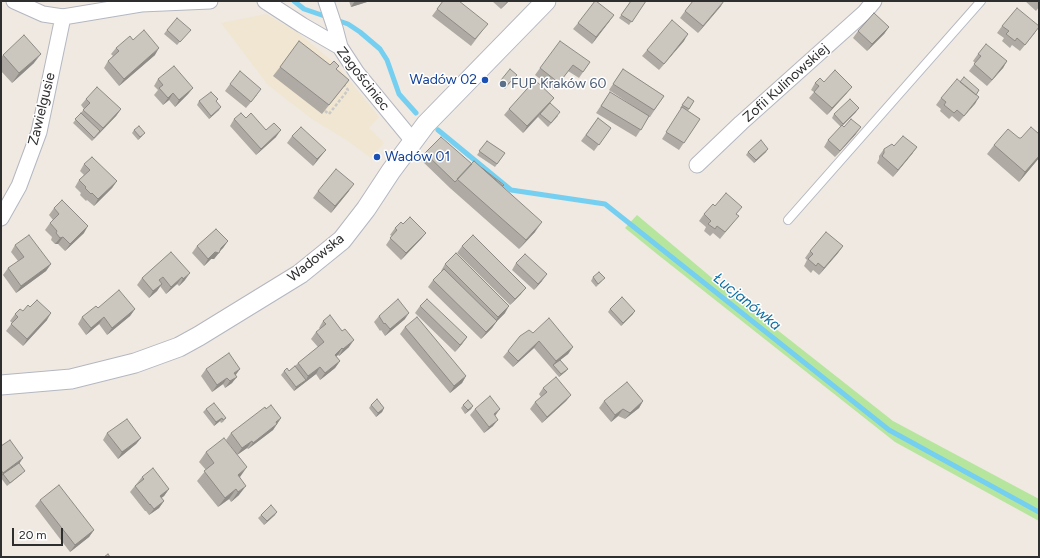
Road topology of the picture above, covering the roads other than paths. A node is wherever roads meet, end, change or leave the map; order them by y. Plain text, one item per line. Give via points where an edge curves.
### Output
1 (14, 1) edge
2 (210, 1) edge
3 (265, 1) edge
4 (546, 1) edge
5 (874, 1) edge
6 (981, 1) edge
7 (327, 5) edge
8 (63, 18) junction
9 (340, 46) junction
10 (412, 142) junction
11 (697, 165) dead end
12 (1, 218) edge
13 (788, 220) dead end
14 (1, 385) edge

1 - 8 street via 43,14
2 - 8 street via 141,4
3 - 9 street, Zagościniec via 302,26
4 - 10 street, Wadowska via 441,108
5 - 11 street, Zofii Kulinowskiej
6 - 13 lane
7 - 9 street
8 - 12 street, Zawielgusie via 39,132 19,186
9 - 10 street, Zagościniec via 357,73
10 - 14 street, Wadowska via 342,240 300,274 199,336 179,347 135,363 94,374 64,380

